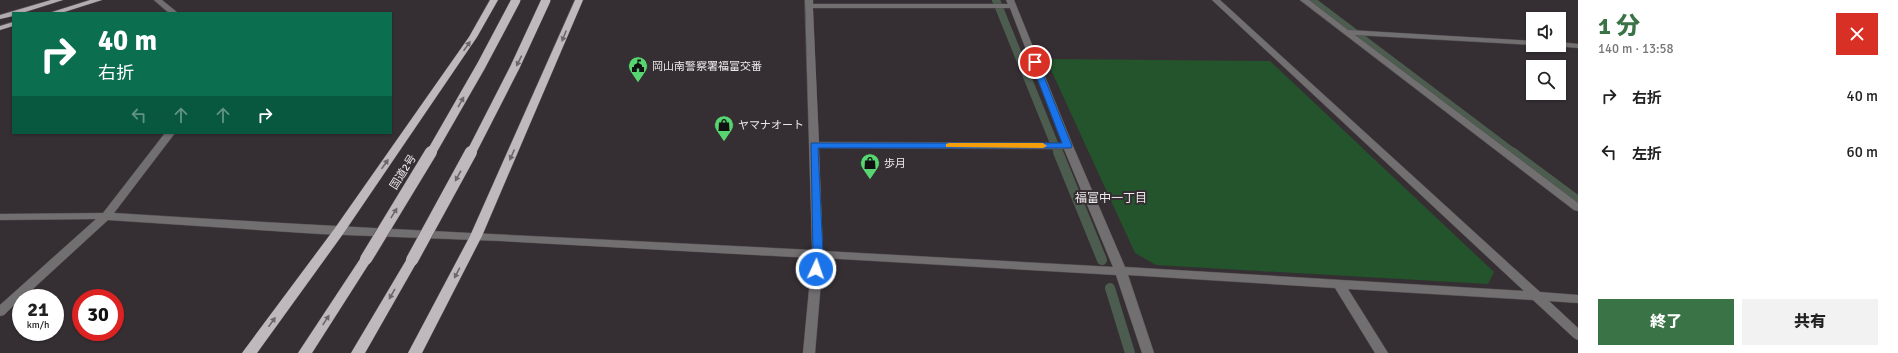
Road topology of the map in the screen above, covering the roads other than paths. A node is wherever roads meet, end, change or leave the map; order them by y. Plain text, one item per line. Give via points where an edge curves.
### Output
1 (59, 0) edge
2 (98, 0) edge
3 (158, 0) edge
4 (494, 0) edge
5 (516, 0) edge
6 (546, 0) edge
7 (579, 0) edge
8 (1216, 0) edge
9 (1304, 0) edge
10 (809, 3) edge
11 (1008, 4) edge
12 (17, 12) edge
13 (56, 12) edge
14 (173, 12) edge
15 (12, 14) edge
16 (0, 17) edge
17 (12, 24) edge
18 (0, 28) edge
19 (1348, 32) junction
20 (1526, 43) edge
21 (1566, 45) edge
22 (1578, 46) edge
23 (169, 134) edge
24 (814, 145) junction
25 (1059, 146) junction
26 (1578, 208) edge
27 (106, 216) junction
28 (0, 217) edge
29 (339, 231) junction
30 (476, 236) junction
31 (818, 255) junction
32 (1121, 272) junction
33 (1340, 286) junction
34 (1536, 296) junction
35 (1578, 299) edge
36 (0, 312) edge
37 (1578, 335) edge
38 (249, 353) edge
39 (305, 353) edge
40 (358, 353) edge
41 (415, 353) edge
42 (809, 353) edge
43 (1148, 353) edge
44 (1382, 353) edge

1 - 12 main road
2 - 13 main road
3 - 14 street
29 -> 4 highway via 473,37
39 -> 5 highway, 国道2号, bridge via 438,142
6 -> 40 highway, bridge via 523,54 496,107
7 -> 30 highway
8 - 34 street
9 - 19 street
10 - 11 street via 993,6
10 - 24 street
11 - 25 street
15 - 16 main road
17 - 18 main road
19 - 20 street
19 - 26 street
21 - 22 street
23 - 27 street
24 - 25 street
24 - 31 street
25 - 32 street
27 - 28 street
27 - 29 street
27 - 36 street
29 - 30 street
38 -> 29 highway
30 - 31 street
30 -> 41 highway
31 - 32 street
31 - 42 street
32 - 33 street
32 - 43 street
33 - 34 street
33 - 44 street
34 - 35 street
34 - 37 street

